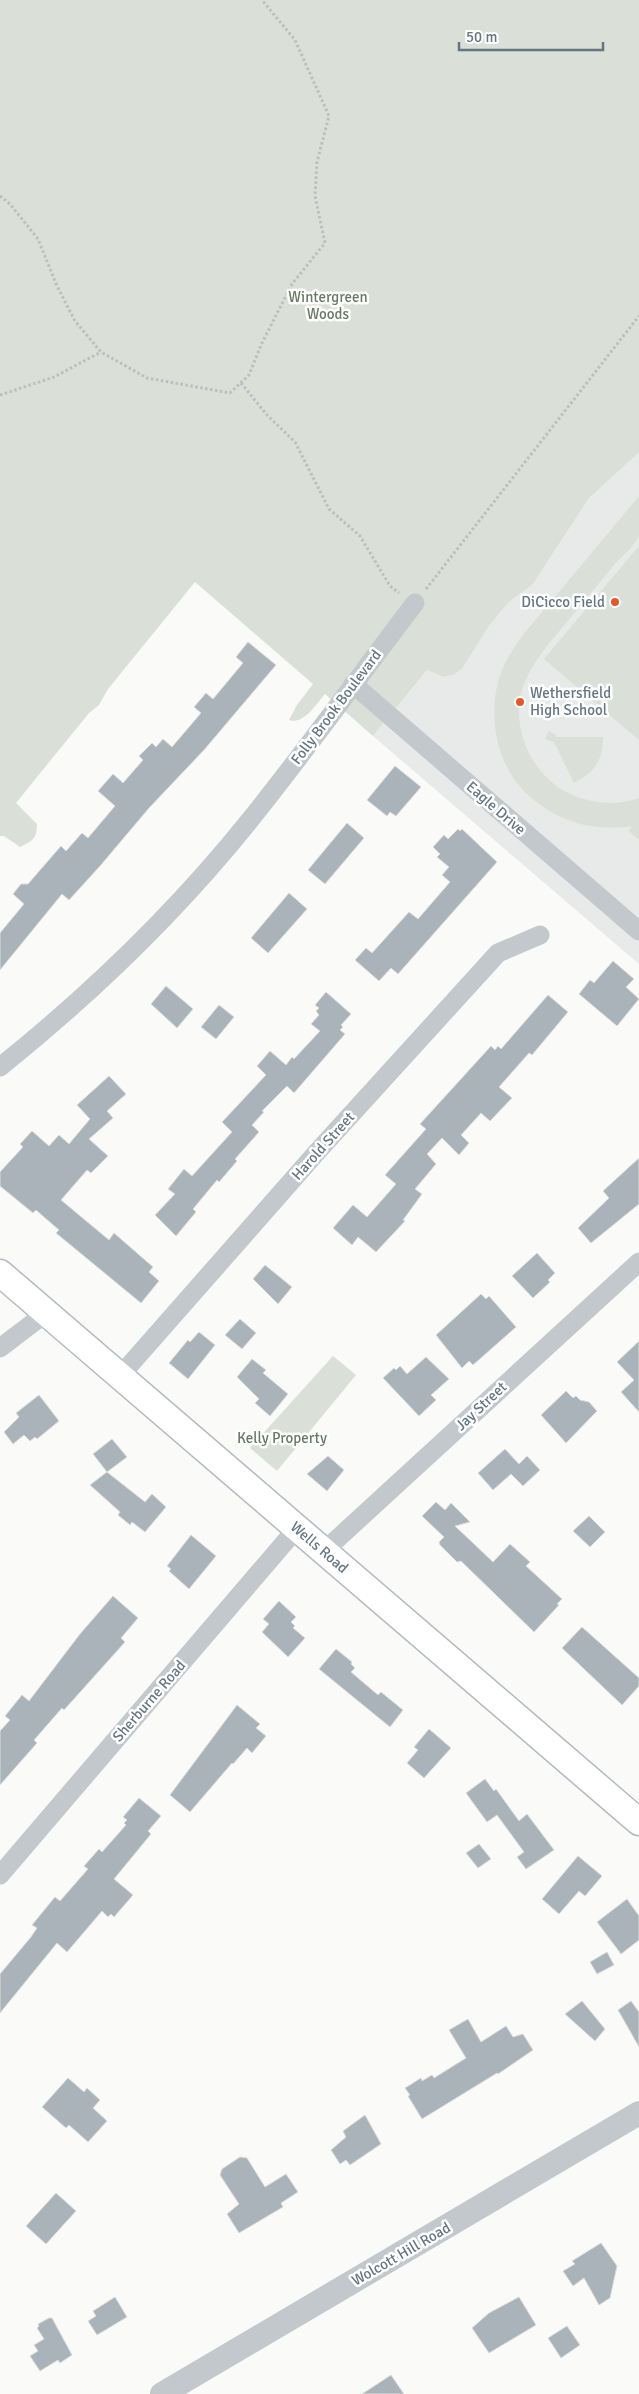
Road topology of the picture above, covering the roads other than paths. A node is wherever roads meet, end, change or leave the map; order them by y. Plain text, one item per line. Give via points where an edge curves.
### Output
1 (415, 603) road end
2 (353, 684) junction
3 (639, 931) edge
4 (540, 935) dead end
5 (0, 1067) edge
6 (639, 1262) edge
7 (0, 1273) edge
8 (46, 1313) junction
9 (0, 1348) edge
10 (120, 1376) junction
11 (297, 1528) junction
12 (324, 1551) junction
13 (639, 1822) edge
14 (0, 1875) edge
15 (639, 2112) edge
16 (168, 2393) edge

1 - 2 street, Folly Brook Boulevard
2 - 3 street, Eagle Drive
2 - 5 street, Folly Brook Boulevard via 249,821 180,899 76,1002
4 - 10 street, Harold Street via 498,953
6 - 12 street, Jay Street
7 - 8 main road, Wells Road
8 - 9 street
8 - 10 main road, Wells Road
10 - 11 main road, Wells Road
11 - 12 main road, Wells Road
11 - 14 street, Sherburne Road
12 - 13 main road, Wells Road
15 - 16 street, Wolcott Hill Road

